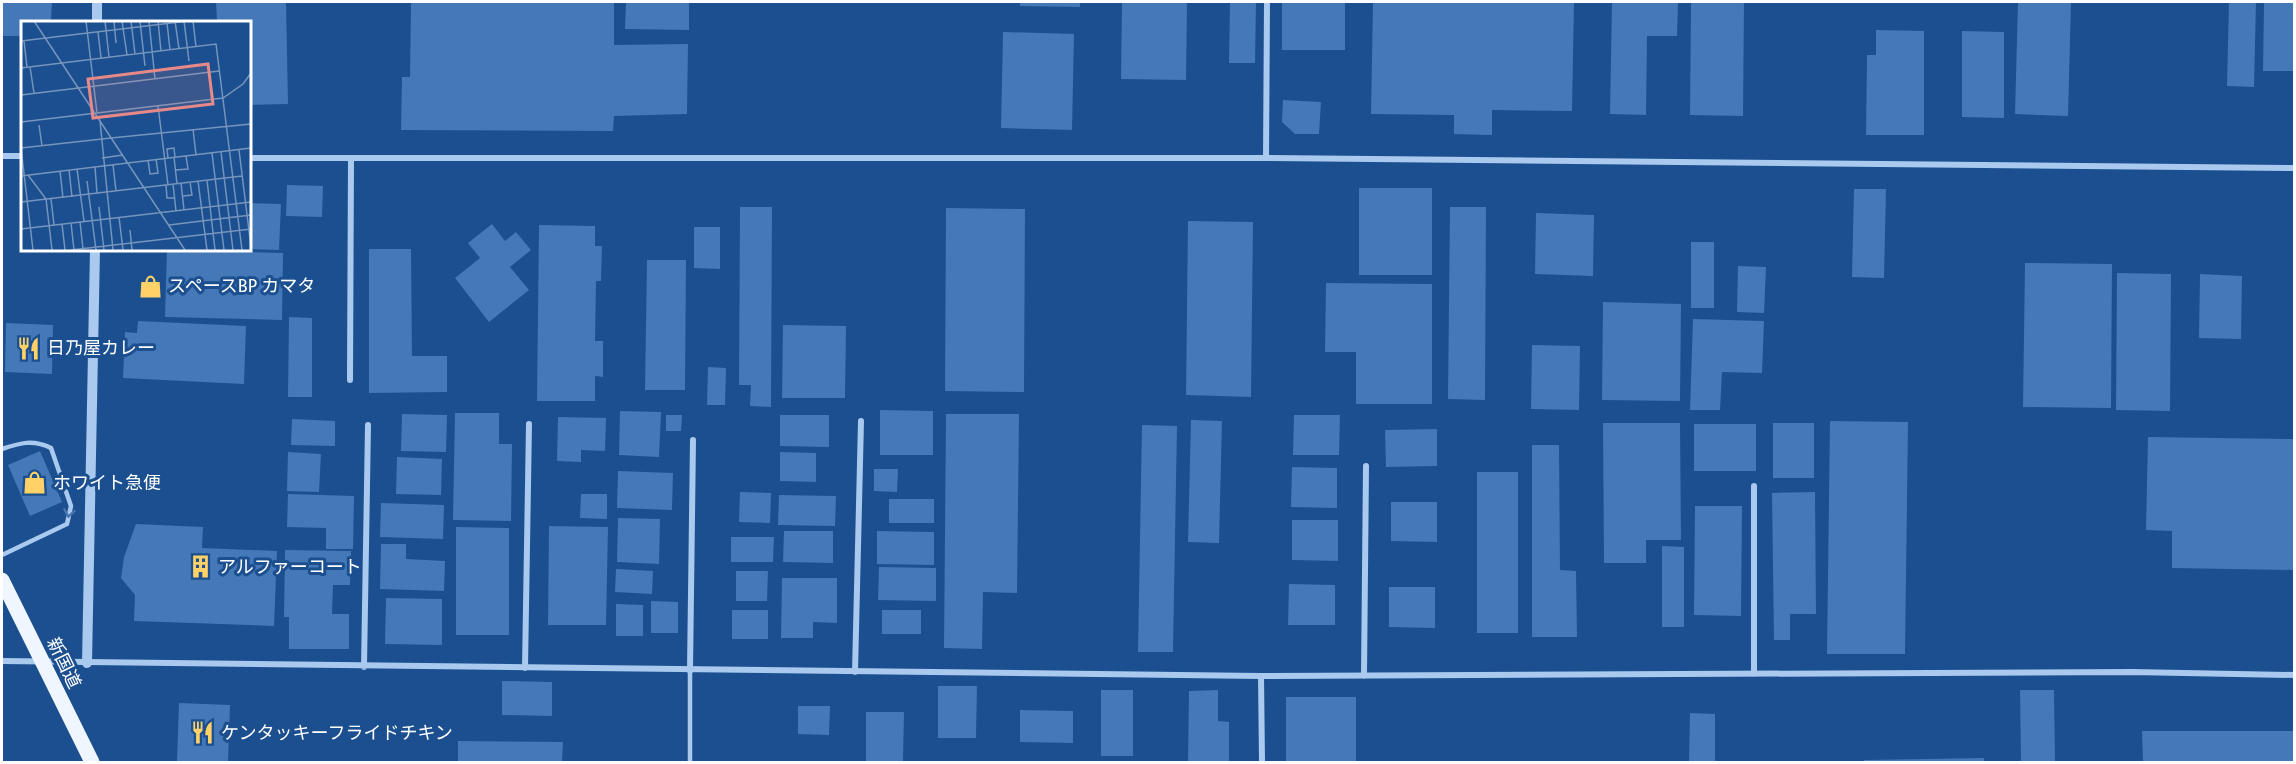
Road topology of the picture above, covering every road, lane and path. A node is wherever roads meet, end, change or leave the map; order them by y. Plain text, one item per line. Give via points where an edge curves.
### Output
1 (97, 2) edge
2 (1267, 2) edge
3 (97, 21) edge
4 (2, 156) edge
5 (21, 156) edge
6 (250, 158) edge
7 (351, 158) junction
8 (1266, 158) junction
9 (2295, 168) edge
10 (95, 250) edge
11 (350, 380) dead end
12 (861, 421) dead end
13 (529, 424) dead end
14 (368, 425) dead end
15 (693, 440) dead end
16 (2, 449) edge
17 (1366, 466) dead end
18 (1754, 486) dead end
19 (2, 555) edge
20 (2, 580) edge
21 (2, 661) edge
22 (42, 661) junction
23 (87, 663) junction
24 (364, 667) junction
25 (525, 668) junction
26 (690, 671) junction
27 (855, 672) junction
28 (1754, 674) junction
29 (2295, 675) edge
30 (1262, 676) junction
31 (1364, 676) junction
32 (92, 762) edge
33 (690, 762) edge
34 (1262, 762) edge

1 - 3 street
2 - 8 street
4 - 5 street
6 - 7 street
7 - 8 street
7 - 11 street
8 - 9 street
10 - 23 street
12 - 27 street
13 - 25 street
14 - 24 street
15 - 26 street
16 -> 19 lane via 22,442 38,442 51,448 71,506 67,524
17 - 31 street
18 - 28 street
20 - 22 main road, 新国道
21 - 22 street
22 - 23 street
22 - 32 main road, 新国道
23 - 24 street
24 - 25 street
25 - 26 street
26 - 27 street
26 - 33 lane
27 - 30 street
28 - 29 street
28 - 31 street
30 - 31 street
30 - 34 street

